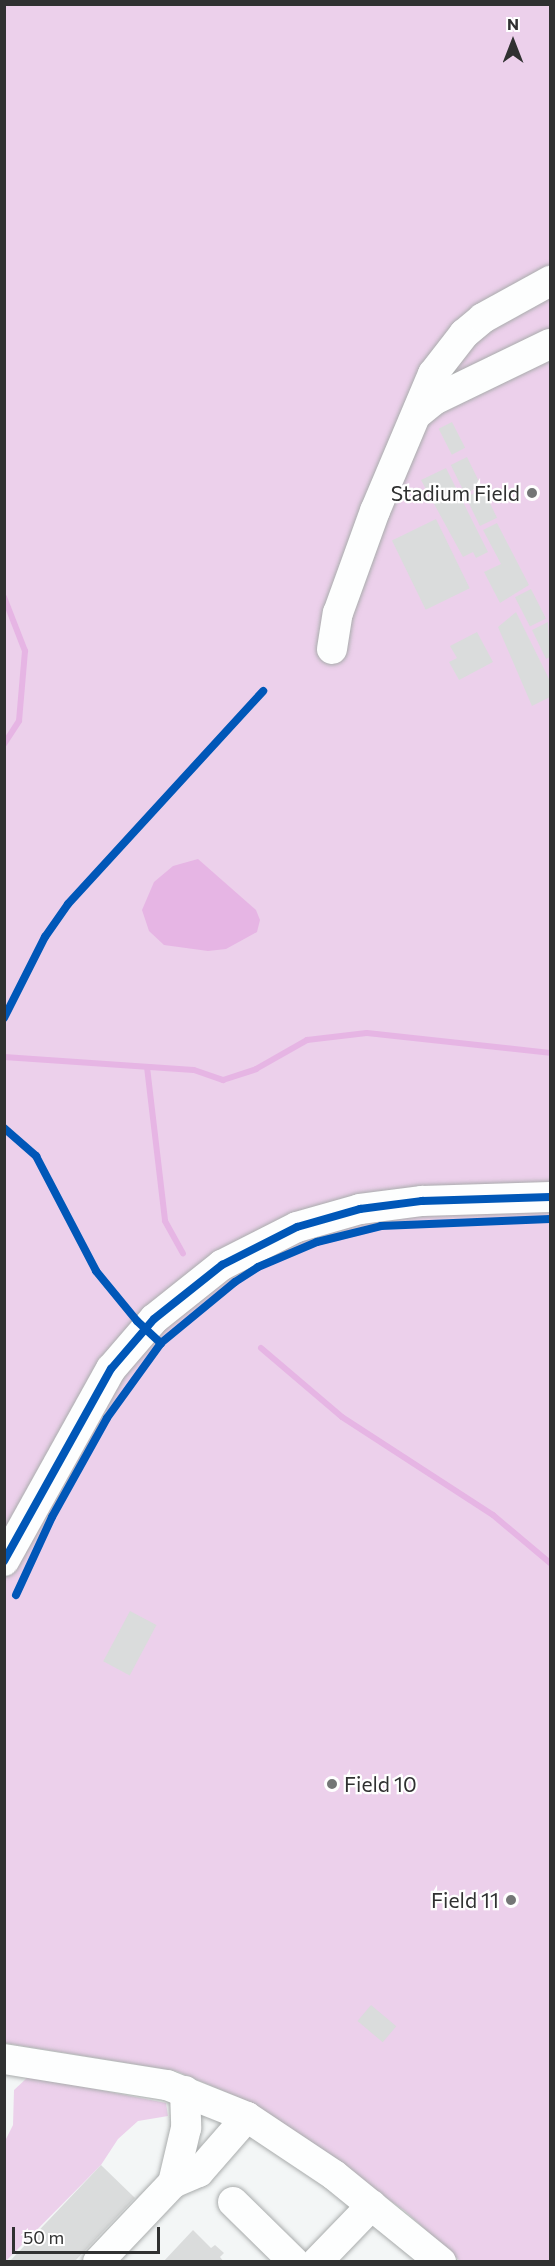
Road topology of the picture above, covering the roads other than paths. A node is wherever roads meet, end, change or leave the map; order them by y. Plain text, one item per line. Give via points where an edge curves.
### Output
1 (550, 281) edge
2 (550, 344) edge
3 (418, 412) junction
4 (332, 649) dead end
5 (550, 1197) edge
6 (4, 1561) edge
7 (4, 2059) edge
8 (185, 2091) junction
9 (247, 2117) junction
10 (173, 2183) junction
11 (233, 2202) dead end
12 (372, 2205) junction
13 (98, 2262) edge
14 (294, 2262) edge
15 (317, 2262) edge
16 (441, 2262) edge

1 - 3 street via 510,299 464,334 433,374
2 - 3 street via 434,400
3 - 4 street via 412,457 375,511 345,591
5 - 6 street via 422,1201 360,1209 279,1234 222,1265 154,1319 111,1369
7 - 8 street via 141,2080
8 - 9 street
8 - 10 street via 186,2128
9 - 10 street via 199,2172
9 - 12 street
10 - 13 street
11 - 14 street
12 - 15 street
12 - 16 street

